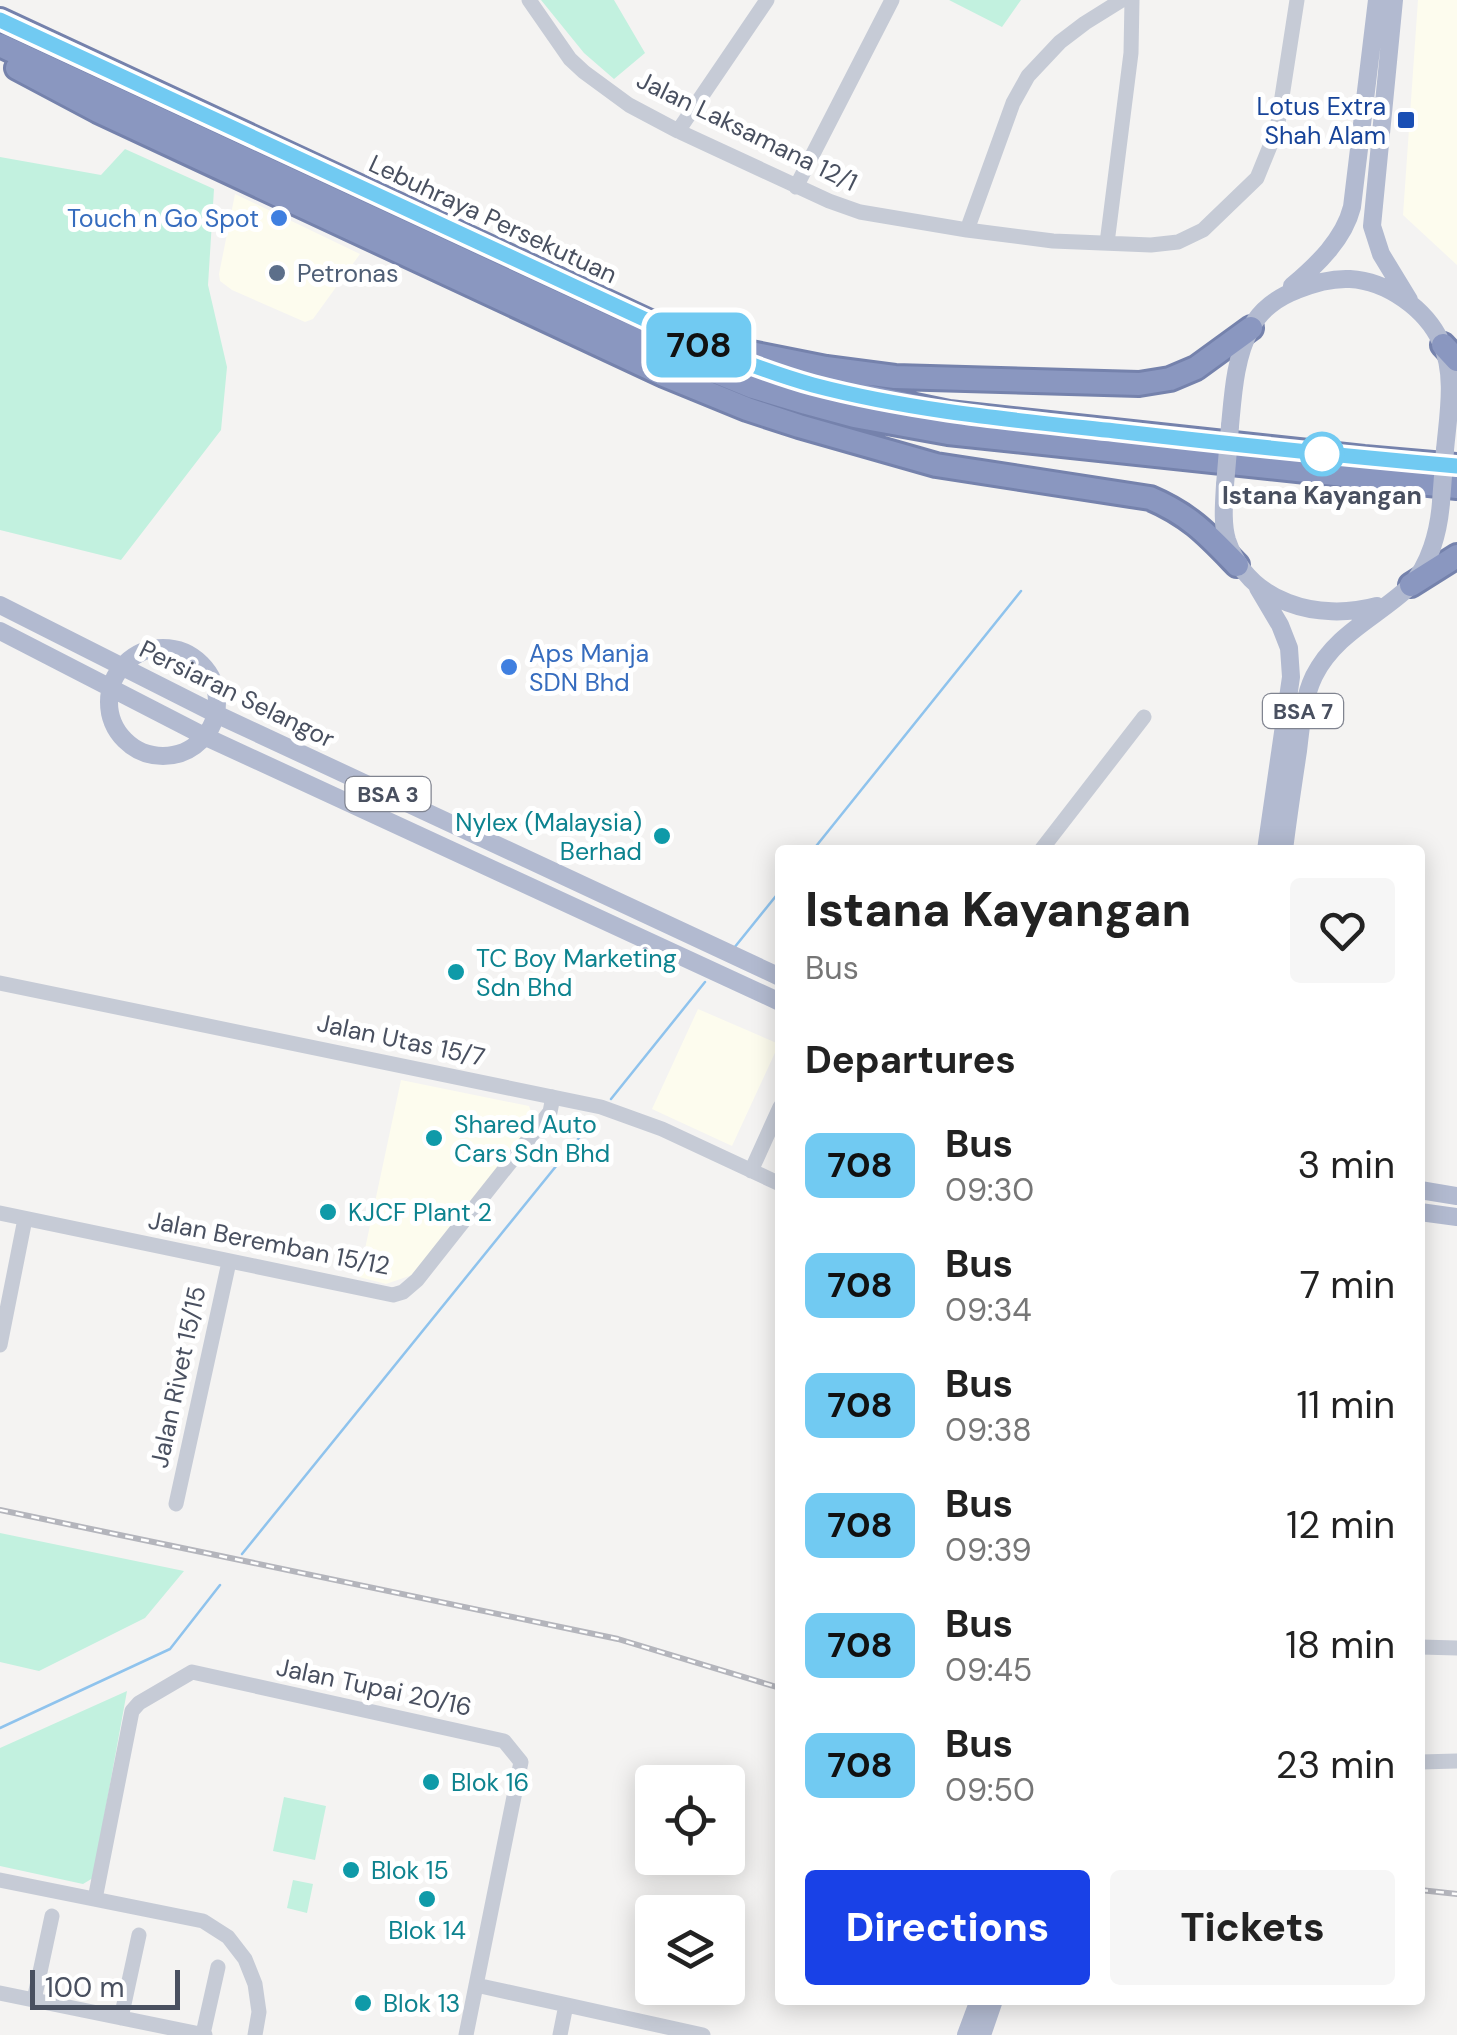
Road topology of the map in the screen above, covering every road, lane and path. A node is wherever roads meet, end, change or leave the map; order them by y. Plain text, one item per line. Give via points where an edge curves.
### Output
1 (529, 0) edge
2 (768, 0) edge
3 (892, 0) edge
4 (1122, 0) edge
5 (1132, 0) edge
6 (1297, 0) edge
7 (1377, 0) edge
8 (1394, 0) edge
9 (0, 20) edge
10 (0, 45) edge
11 (0, 59) edge
12 (678, 132) junction
13 (796, 187) junction
14 (967, 230) junction
15 (1107, 243) junction
16 (1280, 296) junction
17 (1412, 304) junction
18 (1251, 328) junction
19 (698, 344) junction
20 (1450, 352) edge
21 (664, 375) junction
22 (753, 386) junction
23 (1451, 458) edge
24 (1449, 495) edge
25 (1457, 556) edge
26 (1238, 565) junction
27 (1410, 585) junction
28 (1258, 588) junction
29 (1387, 603) junction
30 (0, 604) edge
31 (0, 631) edge
32 (122, 666) junction
33 (110, 689) junction
34 (216, 714) junction
35 (1144, 717) dead end
36 (206, 737) junction
37 (1045, 845) edge
38 (1267, 845) edge
39 (1285, 845) edge
40 (775, 975) edge
41 (0, 982) edge
42 (775, 1000) edge
43 (553, 1097) junction
44 (775, 1119) edge
45 (751, 1171) junction
46 (775, 1182) edge
47 (1425, 1191) edge
48 (1457, 1196) edge
49 (0, 1213) edge
50 (1425, 1213) edge
51 (1457, 1217) edge
52 (25, 1219) junction
53 (229, 1262) junction
54 (0, 1345) edge
55 (176, 1504) dead end
56 (1425, 1646) edge
57 (1457, 1648) edge
58 (1457, 1761) edge
59 (1425, 1762) edge
60 (0, 1880) edge
61 (95, 1900) junction
62 (52, 1916) dead end
63 (139, 1935) dead end
64 (218, 1967) dead end
65 (476, 1986) junction
66 (0, 1993) edge
67 (34, 2000) junction
68 (566, 2005) junction
69 (976, 2005) edge
70 (992, 2005) edge
71 (122, 2018) junction
72 (204, 2035) edge
73 (255, 2035) edge
74 (466, 2035) edge
75 (560, 2035) edge
76 (703, 2035) edge
77 (966, 2035) edge
78 (982, 2035) edge

1 - 12 street, Jalan Laksamana 12/1 via 584,72
2 - 12 street
3 - 13 street
4 - 14 street via 1060,42 1028,76
5 - 15 street
6 - 15 street, Jalan Laksamana 12/1 via 1278,129 1257,178 1191,237 1151,245
7 - 16 main road via 1348,224
8 - 17 main road via 1372,226
9 - 19 highway, Lebuhraya Persekutuan
10 - 22 highway, Lebuhraya Persekutuan via 616,331
11 - 21 highway
12 - 13 street, Jalan Laksamana 12/1
13 - 14 street, Jalan Laksamana 12/1 via 860,212
14 - 15 street, Jalan Laksamana 12/1
16 - 17 main road via 1351,278
16 - 18 main road
17 - 20 main road
18 - 19 highway via 1196,368 1139,384 895,377
18 - 26 main road, bridge via 1238,370 1224,485 1226,536
19 - 23 highway, Lebuhraya Persekutuan via 810,384 949,413 1364,458
20 - 23 main road
21 - 22 highway via 718,387
21 - 26 highway via 799,426 936,465 1150,498 1175,508
22 - 24 highway, Lebuhraya Persekutuan via 854,416 948,433
23 - 24 main road, bridge
24 - 27 main road
25 - 27 highway
26 - 28 main road
27 - 29 main road
28 - 29 main road via 1321,612
28 - 38 main road, BSA 7 via 1290,648
29 - 39 main road, BSA 7 via 1345,635 1314,677
30 - 32 main road, Persiaran Selangor / BSA 3
31 - 33 main road, Persiaran Selangor / BSA 3
32 - 33 main road
32 - 34 main road, Persiaran Selangor / BSA 3
32 - 34 main road via 151,648 185,652 212,677
33 - 36 main road, Persiaran Selangor / BSA 3
33 - 36 main road via 114,724 138,750 174,755
34 - 36 main road
34 - 40 main road, Persiaran Selangor / BSA 3
35 - 37 street
36 - 42 main road, Persiaran Selangor / BSA 3
41 - 43 street, Jalan Utas 15/7
43 - 45 street, Jalan Utas 15/7 via 614,1110
43 - 53 street, Jalan Beremban 15/12 via 550,1112 403,1292
44 - 45 street
45 - 46 street, Jalan Utas 15/7
47 - 48 main road
49 - 52 street, Jalan Beremban 15/12
50 - 51 main road
52 - 53 street, Jalan Beremban 15/12
52 - 54 street
53 - 55 street, Jalan Rivet 15/15
56 - 57 street
58 - 59 street
60 - 61 street
61 - 65 street, Jalan Tupai 20/16 via 132,1711 192,1672 504,1741 520,1762
61 - 73 street via 202,1921 228,1937 255,1984
62 - 67 street
63 - 71 street
64 - 72 street
65 - 68 street
65 - 74 street, Jalan Tupai 20/16
66 - 67 street
67 - 71 street
68 - 75 street
68 - 76 street
69 - 77 main road
70 - 78 main road
71 - 72 street

